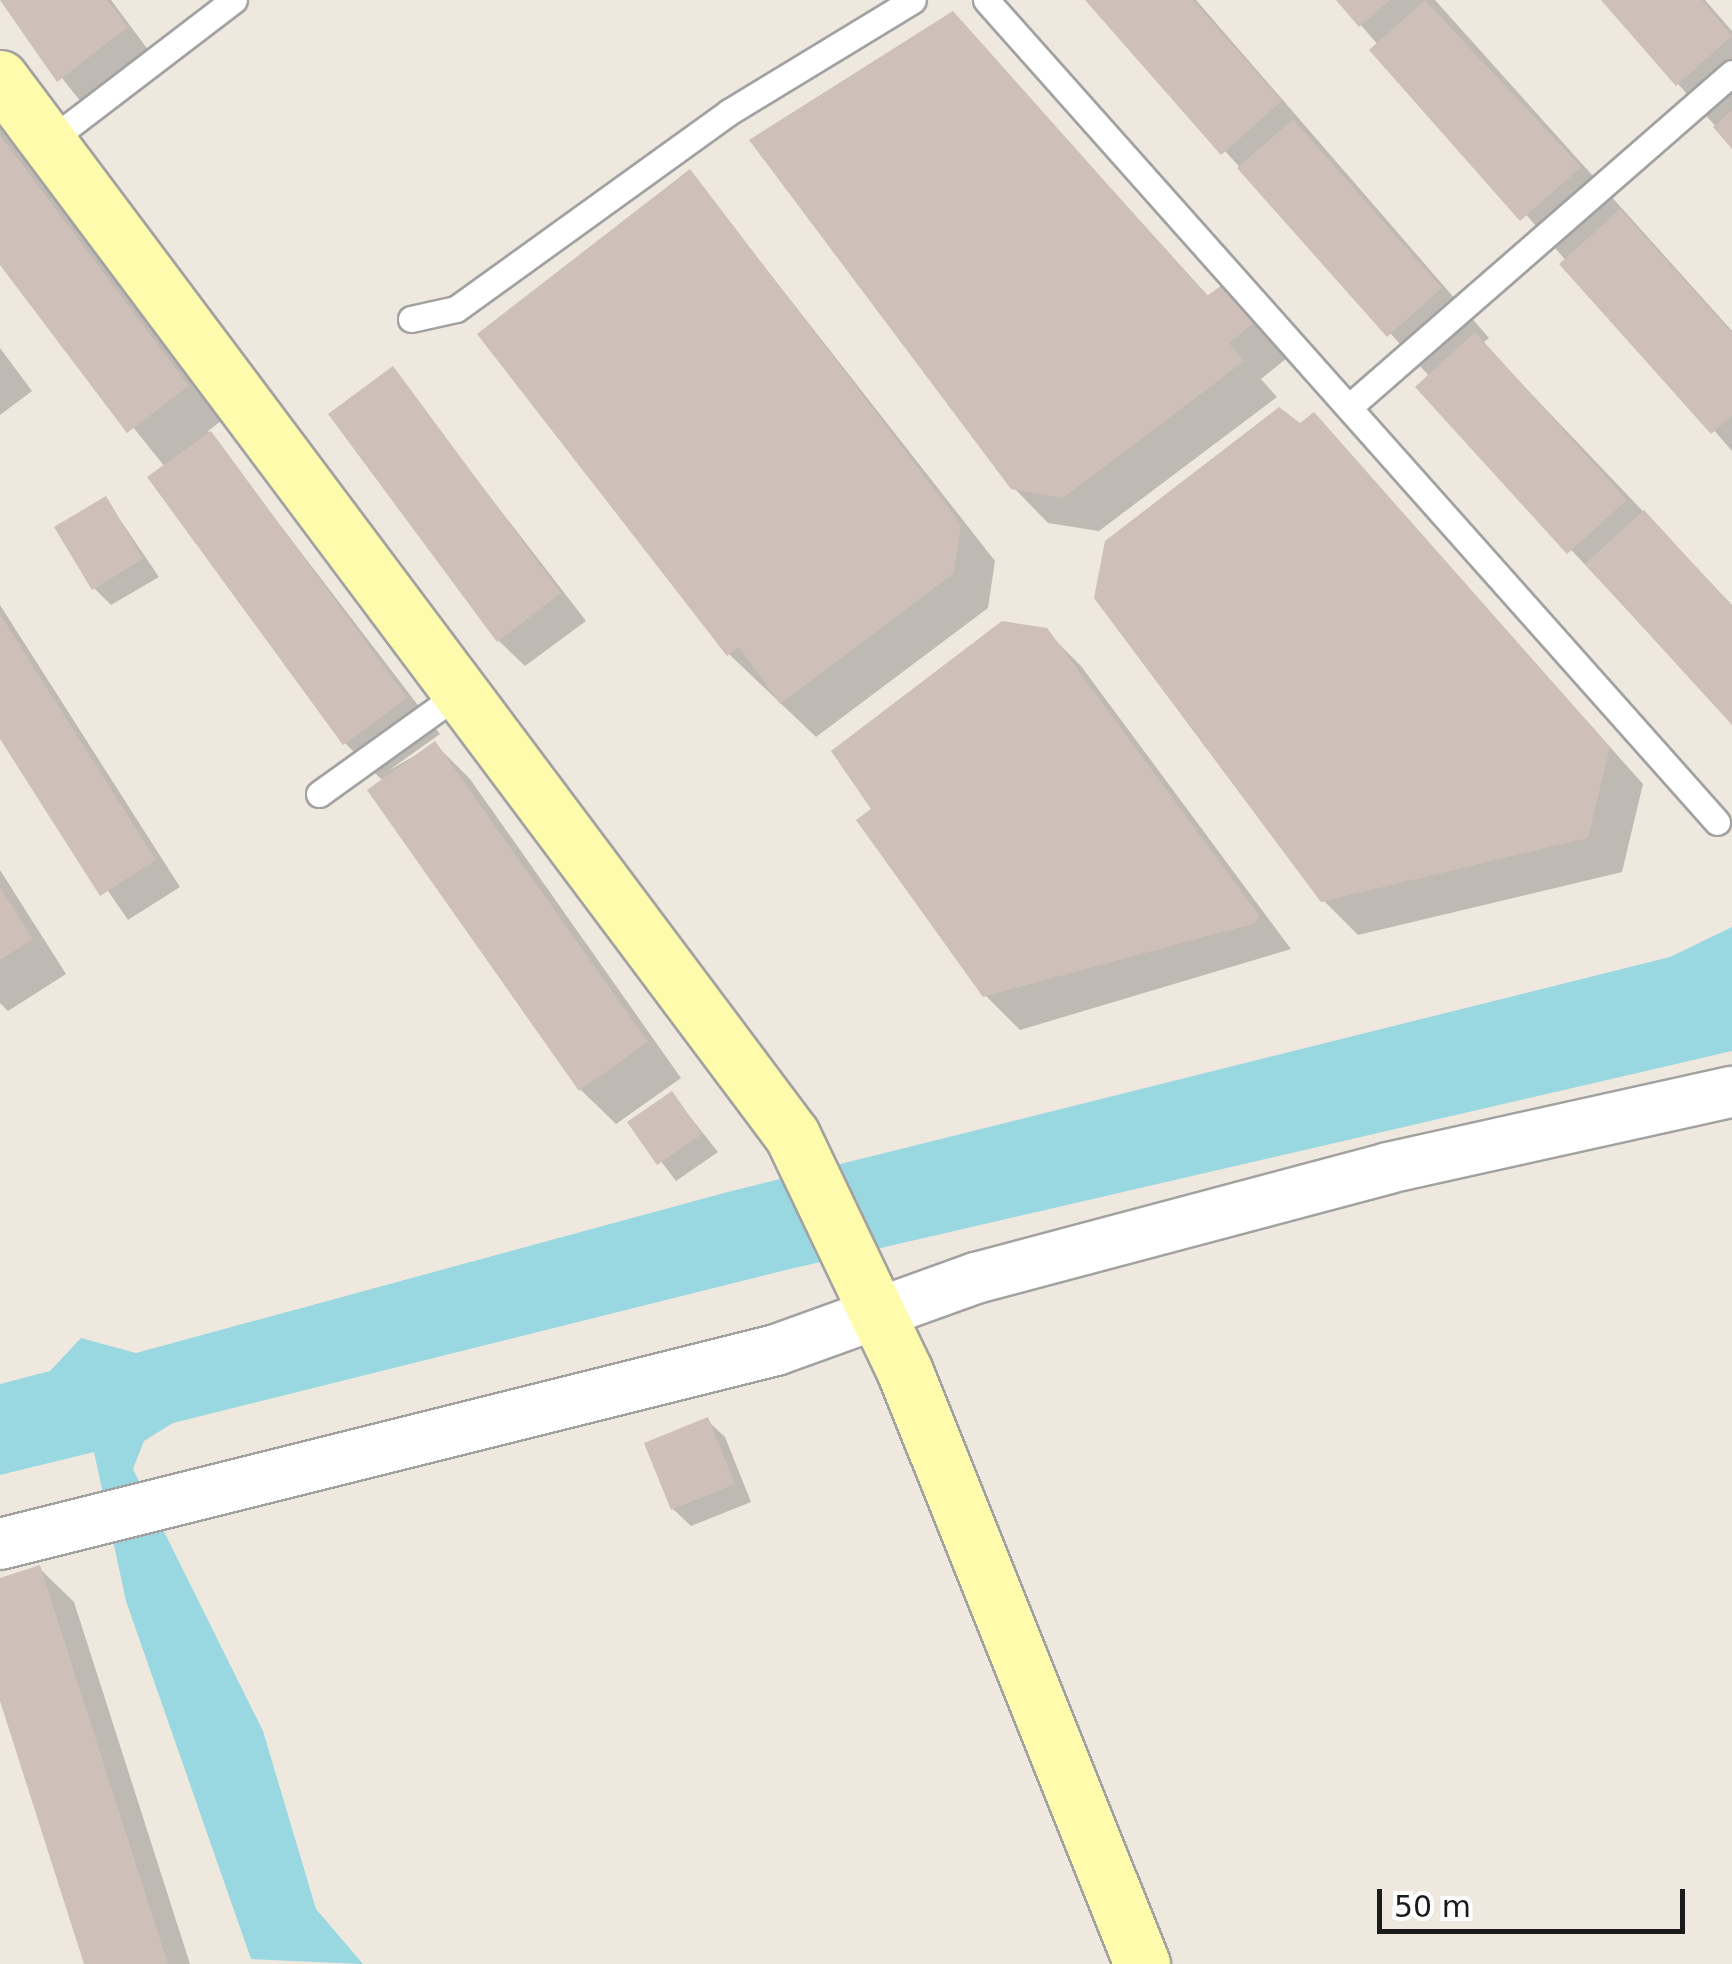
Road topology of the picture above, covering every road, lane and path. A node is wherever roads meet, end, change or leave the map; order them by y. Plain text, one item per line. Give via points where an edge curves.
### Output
1 (234, 0) edge
2 (913, 0) edge
3 (986, 0) edge
4 (1732, 73) edge
5 (0, 78) edge
6 (48, 142) junction
7 (410, 319) dead end
8 (1348, 408) junction
9 (461, 692) junction
10 (319, 794) dead end
11 (1717, 822) dead end
12 (1732, 1092) edge
13 (873, 1296) junction
14 (0, 1544) edge
15 (1142, 1964) edge

1 - 6 lane
2 - 7 lane via 729,112 456,309
3 - 8 lane
4 - 8 lane
5 - 6 street
6 - 9 street
8 - 11 lane
9 - 10 lane
9 - 13 street via 792,1135
12 - 13 street via 1388,1168
13 - 14 street via 776,1350
13 - 15 street

